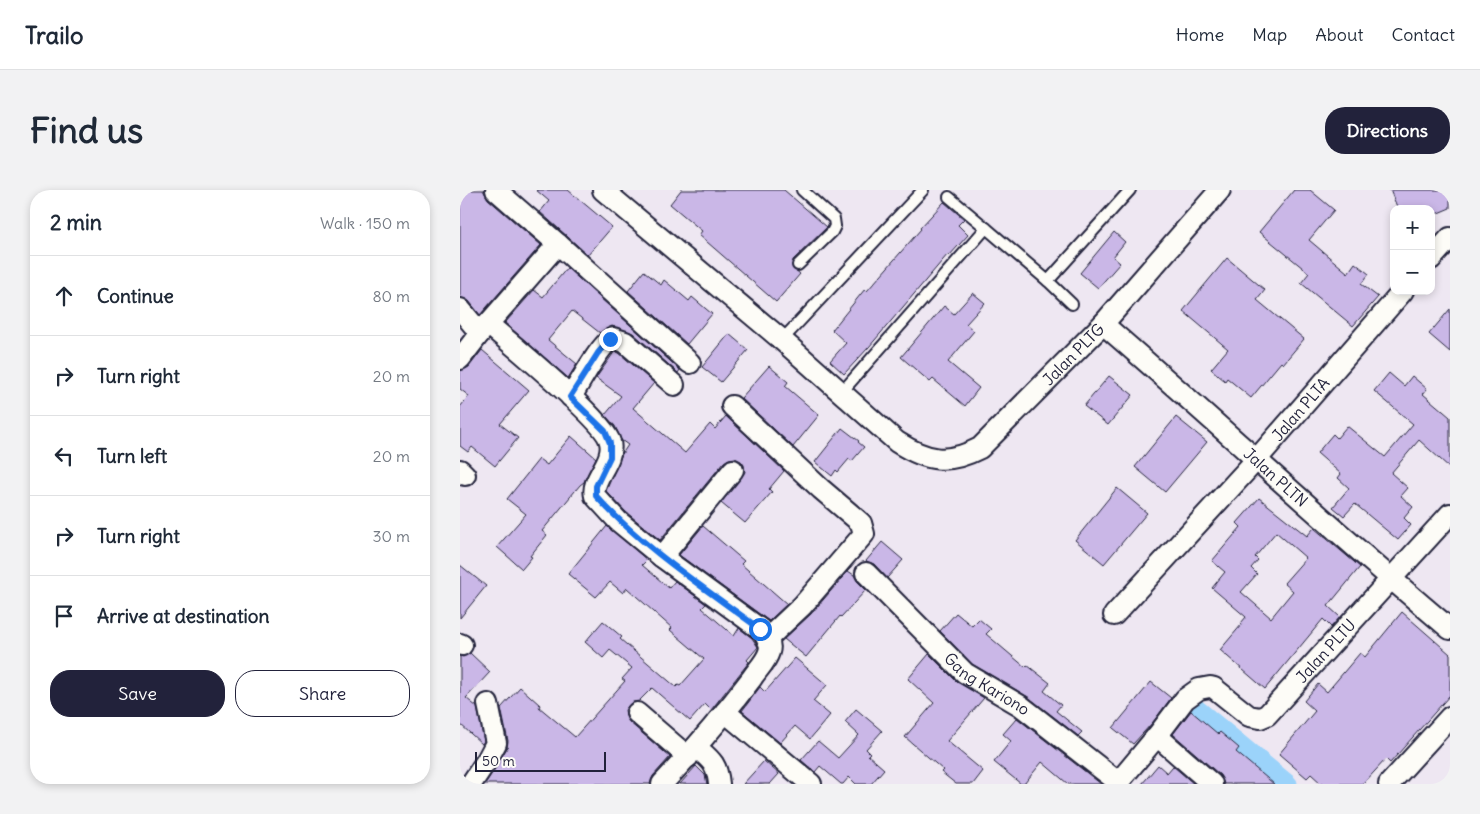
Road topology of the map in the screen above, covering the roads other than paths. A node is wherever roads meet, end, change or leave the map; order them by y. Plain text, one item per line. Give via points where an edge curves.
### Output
1 (496, 190) edge
2 (603, 190) edge
3 (802, 190) edge
4 (923, 190) edge
5 (1130, 190) edge
6 (1220, 190) edge
7 (949, 197) dead end
8 (986, 228) junction
9 (1450, 238) edge
10 (558, 244) junction
11 (1435, 255) edge
12 (798, 266) dead end
13 (1048, 281) junction
14 (1400, 295) edge
15 (1072, 304) dead end
16 (460, 309) edge
17 (1103, 324) junction
18 (484, 329) junction
19 (782, 340) junction
20 (460, 359) edge
21 (690, 363) dead end
22 (674, 385) dead end
23 (841, 393) junction
24 (570, 397) junction
25 (732, 406) dead end
26 (1257, 459) junction
27 (733, 470) dead end
28 (1450, 514) edge
29 (662, 557) junction
30 (866, 573) dead end
31 (1390, 579) junction
32 (1114, 615) dead end
33 (1450, 629) edge
34 (767, 639) junction
35 (488, 704) dead end
36 (725, 712) junction
37 (638, 713) dead end
38 (1450, 718) edge
39 (1157, 736) junction
40 (692, 752) junction
41 (1117, 783) edge
42 (470, 784) edge
43 (662, 784) edge
44 (719, 784) edge
45 (810, 784) edge
46 (1212, 784) edge
47 (1389, 784) edge

1 - 10 street
2 - 19 street, Jalan PLTG
3 - 12 lane via 834,219 835,226
4 - 19 lane
5 - 13 lane
6 - 17 street, Jalan PLTG
7 - 8 lane
8 - 13 lane
8 - 23 lane
9 - 11 street
10 - 18 street
10 - 21 street
13 - 15 lane
14 - 26 street, Jalan PLTA
16 - 18 street
17 - 23 street, Jalan PLTG via 980,448 965,456 951,459 915,454
17 - 26 street, Jalan PLTN
18 - 20 street
18 - 24 street
19 - 23 street, Jalan PLTG
22 - 24 street via 626,342 613,338 598,353
24 - 29 street via 605,431 610,443 610,457 596,486 596,496 618,521
25 - 34 street via 863,527 864,534 808,599
26 - 31 street, Jalan PLTN
26 - 32 street, Jalan PLTA
27 - 29 street
28 - 31 street, Jalan PLTU
29 - 34 street via 760,629
30 - 41 street, Gang Kariono via 965,673 1021,706
31 - 33 street, Jalan PLTN
31 - 39 street, Jalan PLTU via 1267,715 1260,718 1249,716 1214,688 1199,689 1184,699
34 - 36 street via 770,646 766,658
35 - 42 street via 496,743
36 - 40 street
36 - 45 street
37 - 40 street
38 - 47 street
39 - 41 street
39 - 46 street
40 - 43 street
40 - 44 street via 714,763

